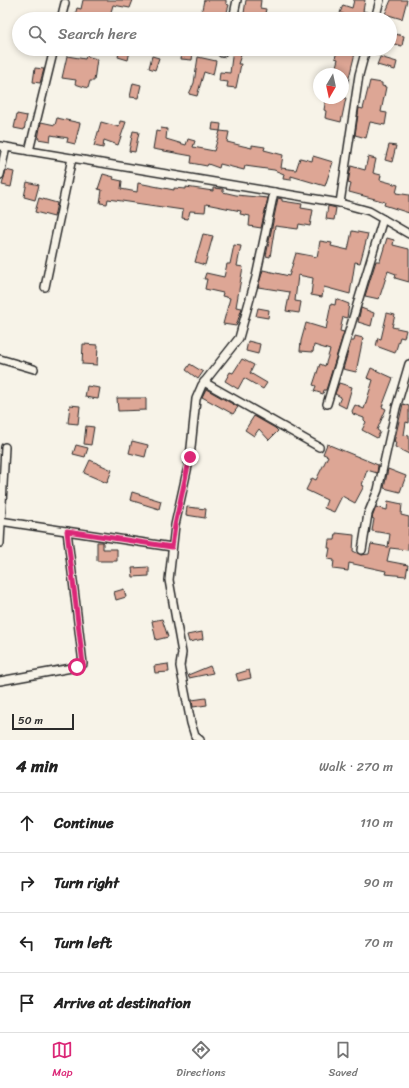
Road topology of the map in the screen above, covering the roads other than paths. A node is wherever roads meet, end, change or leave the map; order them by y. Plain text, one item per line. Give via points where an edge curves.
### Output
1 (237, 0) edge
2 (380, 0) edge
3 (65, 3) dead end
4 (63, 12) edge
5 (234, 12) edge
6 (377, 12) edge
7 (52, 56) edge
8 (364, 56) edge
9 (3, 146) edge
10 (29, 151) junction
11 (72, 158) junction
12 (0, 175) edge
13 (274, 192) junction
14 (340, 204) junction
15 (383, 219) junction
16 (409, 234) edge
17 (45, 287) dead end
18 (0, 359) edge
19 (409, 364) edge
20 (34, 369) dead end
21 (204, 382) junction
22 (327, 404) dead end
23 (5, 447) dead end
24 (319, 447) dead end
25 (0, 521) edge
26 (67, 531) junction
27 (0, 543) edge
28 (172, 547) junction
29 (362, 550) dead end
30 (0, 681) edge
31 (200, 740) edge

1 - 5 street
2 - 6 street
3 - 4 street
7 - 10 street
8 - 14 street
9 - 10 street
9 - 12 street
10 - 11 street
11 - 13 street
11 - 17 street
13 - 14 street
13 - 21 street via 256,277 239,338
14 - 15 street via 369,211
15 - 16 street
15 - 22 street
18 - 20 street
19 - 29 street via 396,408 378,490 368,514
21 - 24 street
21 - 28 street via 196,399 190,457
23 - 25 street
25 - 26 street
25 - 27 street
26 - 28 street
26 - 30 street via 83,664
28 - 31 street via 169,580 182,653 180,666 191,723 195,736

